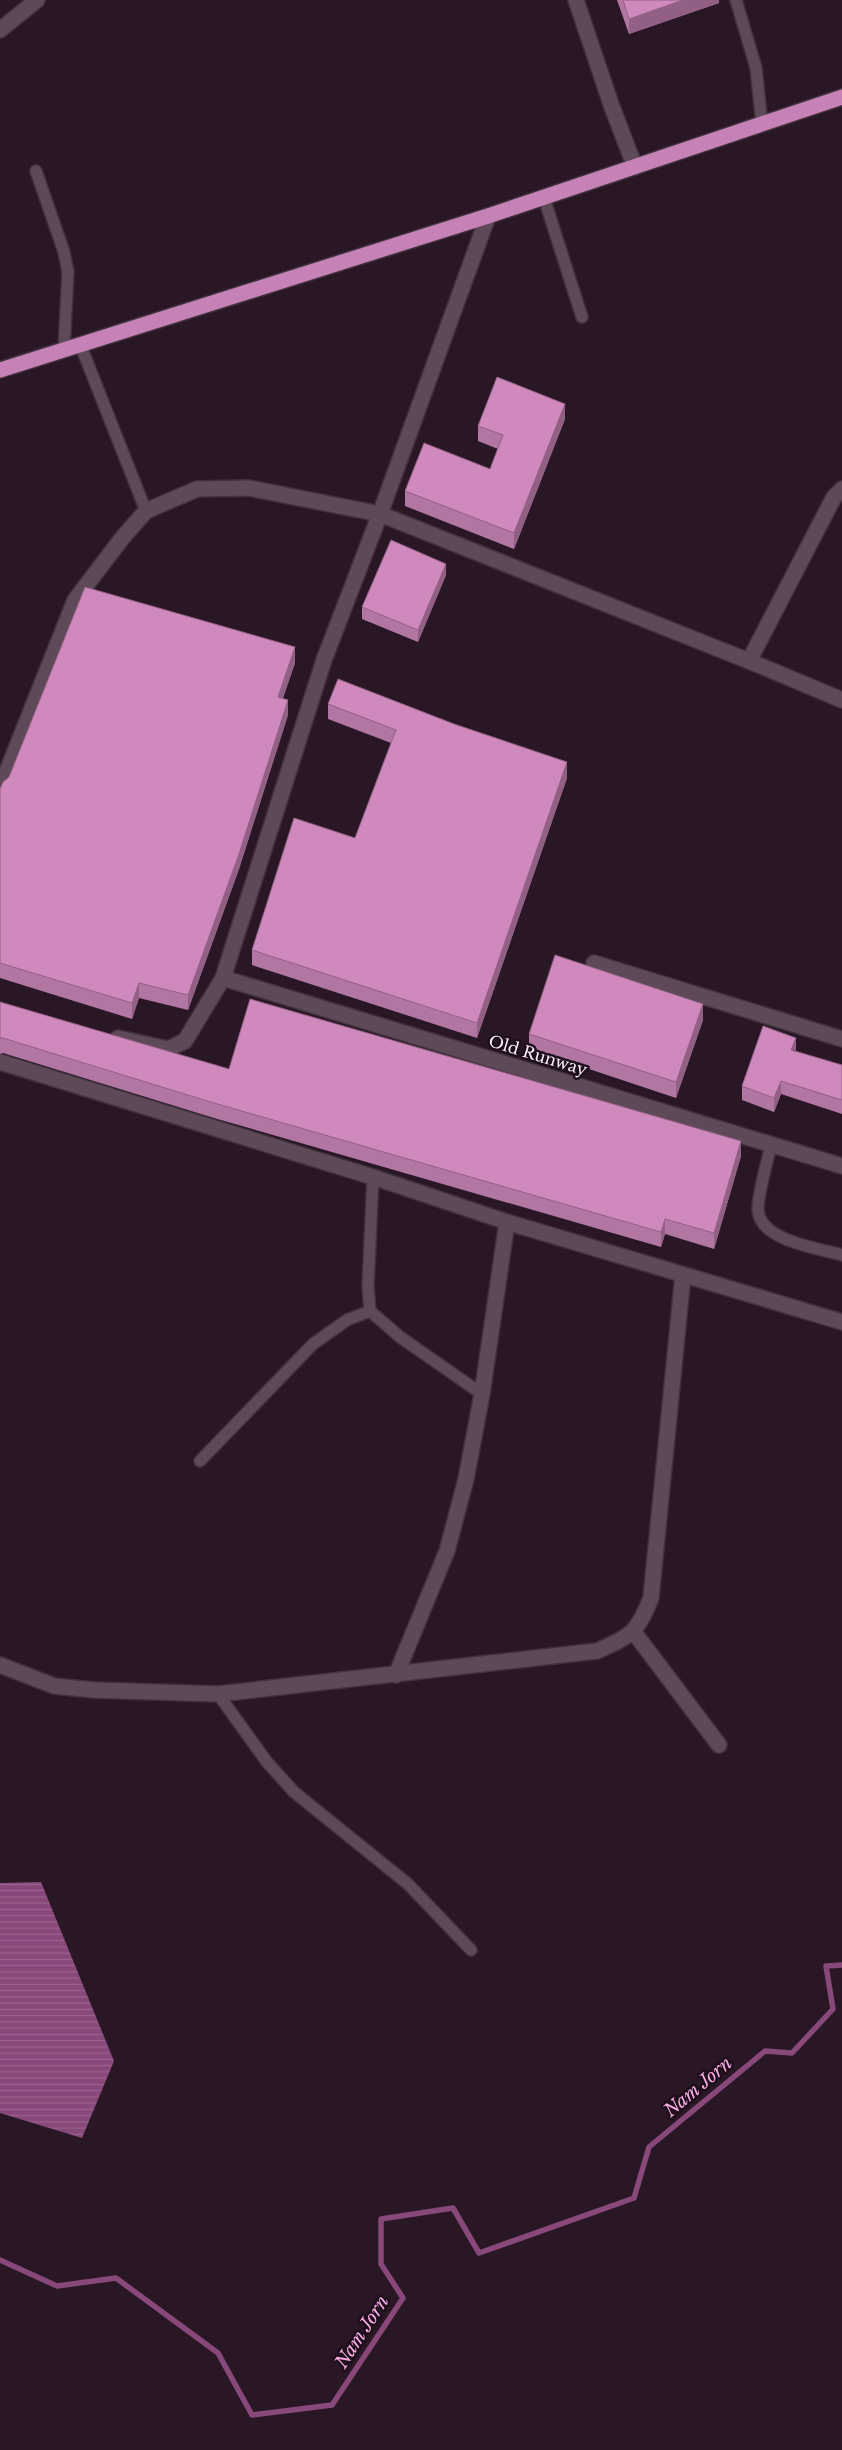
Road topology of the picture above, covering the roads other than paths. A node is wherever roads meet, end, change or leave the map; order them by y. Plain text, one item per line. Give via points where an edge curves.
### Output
1 (38, 0) edge
2 (576, 0) edge
3 (736, 0) edge
4 (0, 30) edge
5 (842, 97) edge
6 (762, 124) junction
7 (635, 167) junction
8 (36, 171) dead end
9 (544, 198) junction
10 (488, 216) junction
11 (582, 317) dead end
12 (80, 344) junction
13 (64, 349) junction
14 (0, 370) edge
15 (842, 489) edge
16 (146, 511) junction
17 (380, 514) junction
18 (749, 660) junction
19 (842, 700) edge
20 (0, 789) edge
21 (594, 964) dead end
22 (223, 978) junction
23 (104, 1034) edge
24 (842, 1039) edge
25 (0, 1062) edge
26 (771, 1144) junction
27 (842, 1166) edge
28 (373, 1177) junction
29 (507, 1222) junction
30 (842, 1255) edge
31 (683, 1274) junction
32 (370, 1311) junction
33 (842, 1322) edge
34 (482, 1394) junction
35 (200, 1461) dead end
36 (632, 1631) junction
37 (0, 1665) edge
38 (396, 1675) junction
39 (218, 1694) junction
40 (719, 1745) dead end
41 (471, 1950) dead end

1 - 4 street
2 - 7 street
3 - 6 lane via 756,68
5 - 6 highway
6 - 7 highway
7 - 9 highway
8 - 13 lane via 68,272
9 - 10 highway
9 - 11 lane
10 - 12 highway
10 - 17 street
12 - 13 highway
12 - 16 lane
13 - 14 highway
15 - 18 street via 834,497
16 - 17 street via 197,489 249,488
16 - 20 street via 75,600
17 - 18 street
17 - 22 street via 324,660
18 - 19 street
21 - 24 street
22 - 23 street via 186,1041 168,1049
22 - 26 street, Old Runway
25 - 28 street
26 - 27 street, Old Runway
26 - 30 lane via 758,1210 764,1227 780,1238
28 - 29 street
28 - 32 lane via 368,1286
29 - 31 street
29 - 34 street
31 - 33 street
31 - 36 street via 651,1598 642,1621
32 - 34 lane via 400,1337
32 - 35 lane via 348,1320 313,1344
34 - 38 street via 466,1479 447,1552
36 - 38 street via 597,1651
36 - 40 street
37 - 39 street via 54,1686
38 - 39 street
39 - 41 lane via 267,1762 294,1792 408,1884

